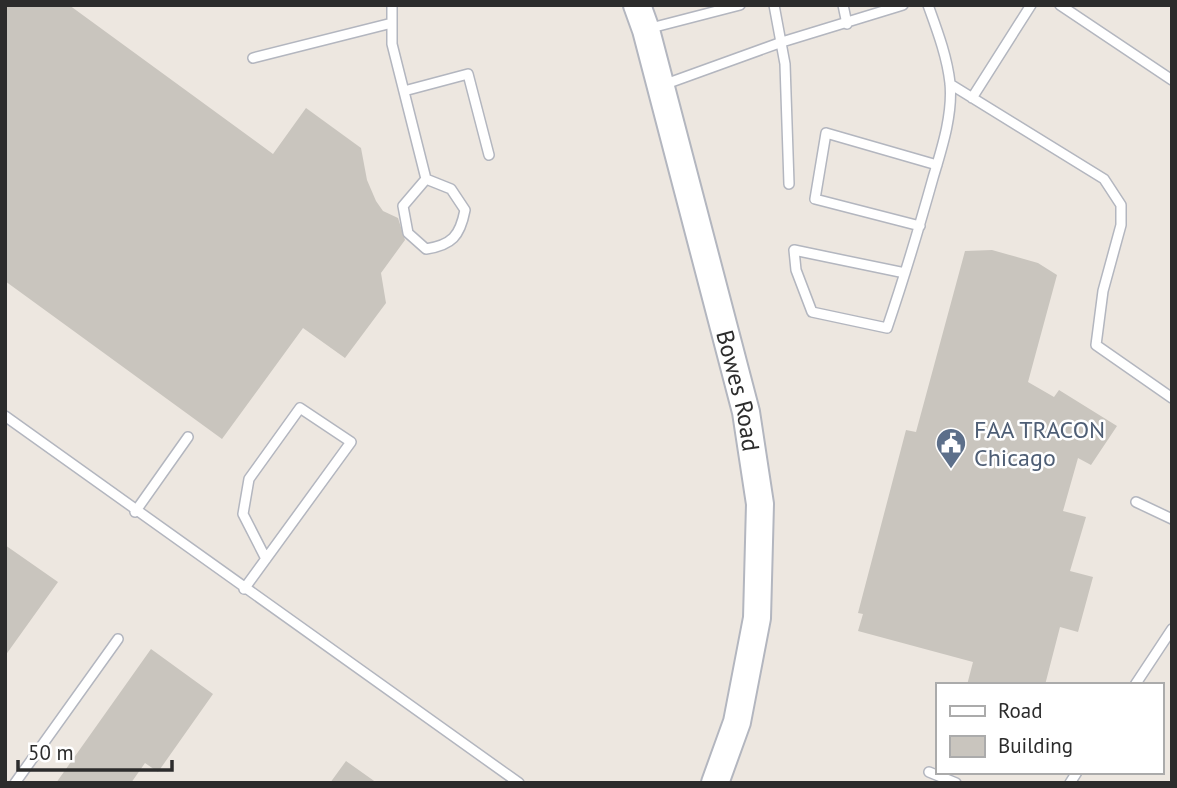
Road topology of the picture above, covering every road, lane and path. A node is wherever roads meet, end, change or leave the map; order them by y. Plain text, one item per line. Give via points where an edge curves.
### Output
1 (393, 5) edge
2 (740, 5) edge
3 (774, 5) edge
4 (843, 5) edge
5 (903, 5) edge
6 (928, 5) edge
7 (1031, 5) edge
8 (1060, 5) edge
9 (641, 17) edge
10 (392, 23) junction
11 (847, 24) junction
12 (782, 42) junction
13 (253, 58) dead end
14 (1172, 80) edge
15 (950, 84) junction
16 (659, 86) junction
17 (404, 91) junction
18 (972, 98) junction
19 (489, 155) dead end
20 (937, 165) junction
21 (426, 179) junction
22 (789, 184) dead end
23 (920, 226) junction
24 (905, 274) junction
25 (1172, 398) edge
26 (5, 416) edge
27 (188, 437) dead end
28 (1136, 502) dead end
29 (135, 512) junction
30 (1172, 519) edge
31 (266, 559) junction
32 (244, 589) junction
33 (1172, 629) edge
34 (118, 639) dead end
35 (1136, 683) edge
36 (929, 772) dead end
37 (721, 781) edge
38 (15, 783) edge
39 (519, 783) edge
40 (956, 783) edge

1 - 10 lane
2 - 9 lane
3 - 12 lane
4 - 11 lane
5 - 11 lane
6 - 15 lane
7 - 18 lane
8 - 14 lane
9 - 16 main road, Bowes Road
10 - 13 lane
10 - 17 lane via 392,44
11 - 12 lane
12 - 16 lane
12 - 22 lane
15 - 18 lane
15 - 20 lane
16 - 37 main road, Bowes Road via 746,411 760,504 757,618
17 - 19 lane via 468,74
17 - 21 lane
18 - 25 lane via 1104,179 1121,205 1121,225 1103,291 1096,345
20 - 23 lane
20 - 23 lane via 825,133 815,199
21 - 21 lane via 451,189 465,210 462,229 445,246 426,250 408,233 403,206
23 - 24 lane
24 - 24 lane via 807,253 794,250 796,270 812,312 824,315 887,328
26 - 29 lane
27 - 29 lane
28 - 30 lane
29 - 32 lane
31 - 31 lane via 351,442 300,408 249,479 243,514
31 - 32 lane
32 - 39 lane
33 - 35 lane
34 - 38 lane
36 - 40 lane

